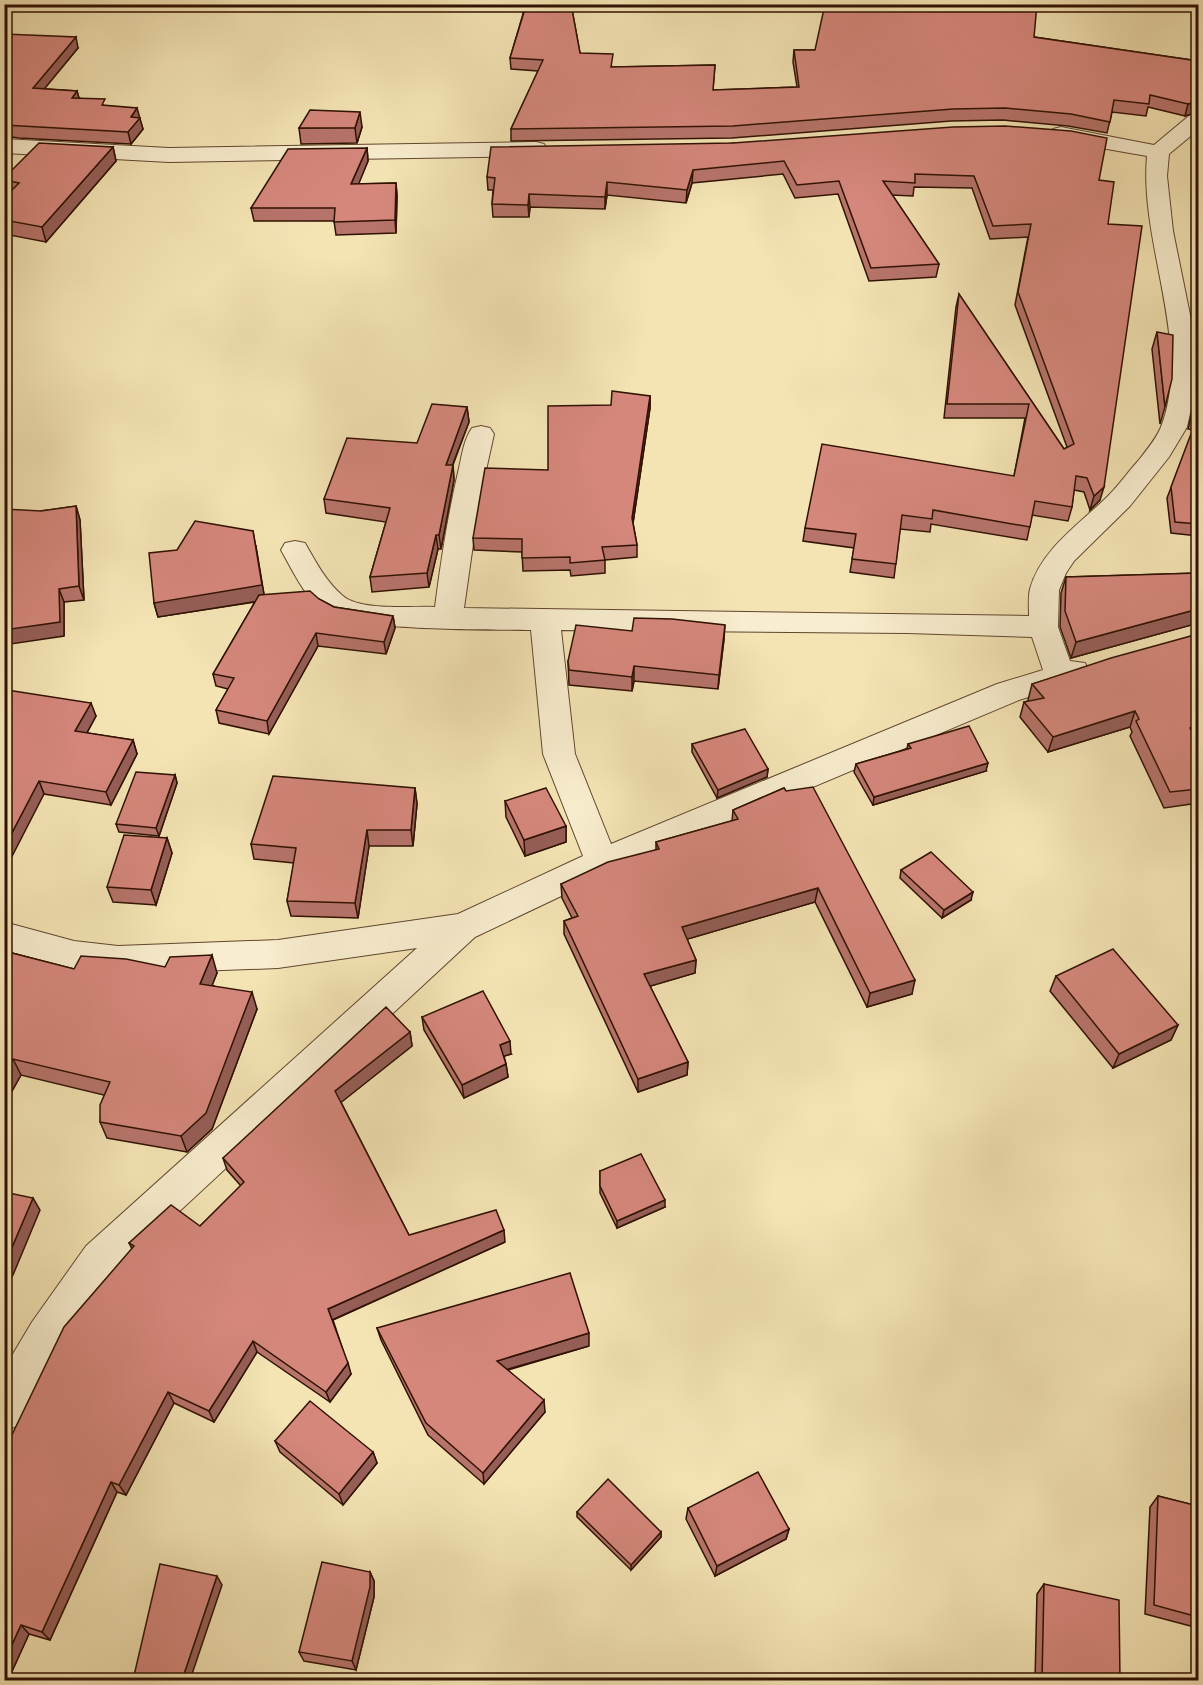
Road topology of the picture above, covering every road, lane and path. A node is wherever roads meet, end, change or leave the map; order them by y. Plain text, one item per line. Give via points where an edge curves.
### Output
1 (1198, 120) edge
2 (1039, 132) edge
3 (4, 146) edge
4 (552, 149) edge
5 (1158, 152) junction
6 (1192, 355) edge
7 (481, 434) dead end
8 (295, 550) dead end
9 (448, 617) junction
10 (545, 620) junction
11 (1043, 627) junction
12 (1099, 662) edge
13 (1060, 676) junction
14 (602, 862) junction
15 (463, 927) junction
16 (4, 936) edge
17 (4, 1410) edge

1 - 5 street
2 - 5 street
3 - 4 street via 169,155
5 - 6 street via 1161,231
6 - 11 street via 1174,427 1160,451 1120,500 1064,554 1052,571 1044,590
7 - 9 street via 461,520
8 - 9 street via 313,582 334,605 367,615
9 - 10 street
10 - 11 street
10 - 14 street via 559,754
11 - 13 street
12 - 13 street
13 - 14 street via 1008,692
14 - 15 street
15 - 16 street via 278,954 118,960 74,955
15 - 17 street via 100,1259 46,1336

